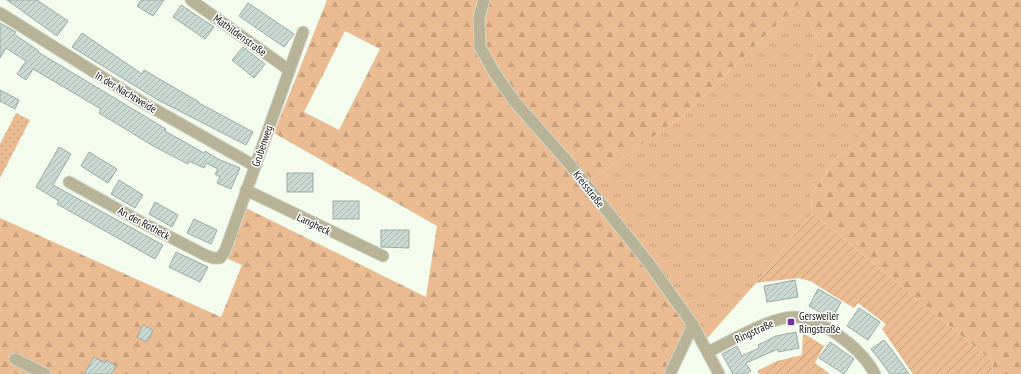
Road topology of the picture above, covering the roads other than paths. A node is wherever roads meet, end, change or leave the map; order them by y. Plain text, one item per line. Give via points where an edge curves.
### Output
1 (191, 0) edge
2 (484, 0) edge
3 (0, 13) edge
4 (303, 32) dead end
5 (289, 70) junction
6 (255, 166) junction
7 (69, 182) dead end
8 (246, 190) junction
9 (383, 256) dead end
10 (220, 258) joint
11 (693, 325) junction
12 (708, 352) junction
13 (15, 358) dead end
14 (45, 374) edge
15 (670, 374) edge
16 (719, 374) edge
17 (875, 374) edge

1 - 5 street, Mathildenstraße
2 - 11 street, Kreisstraße via 479,17 480,47 494,72 515,102 567,161 648,262
3 - 6 street, In der Nachtweide via 142,102
4 - 5 street, Grubenweg
5 - 6 street, Grubenweg
6 - 8 street, Grubenweg
7 - 10 street, An der Rotheck via 205,255
8 - 9 street, Langheck
8 - 10 street, Grubenweg via 225,251
11 - 12 street, Kreisstraße
11 - 15 street
12 - 16 street, Kreisstraße
12 - 17 street, Ringstraße via 783,318 804,318 815,321 841,337
13 - 14 street

